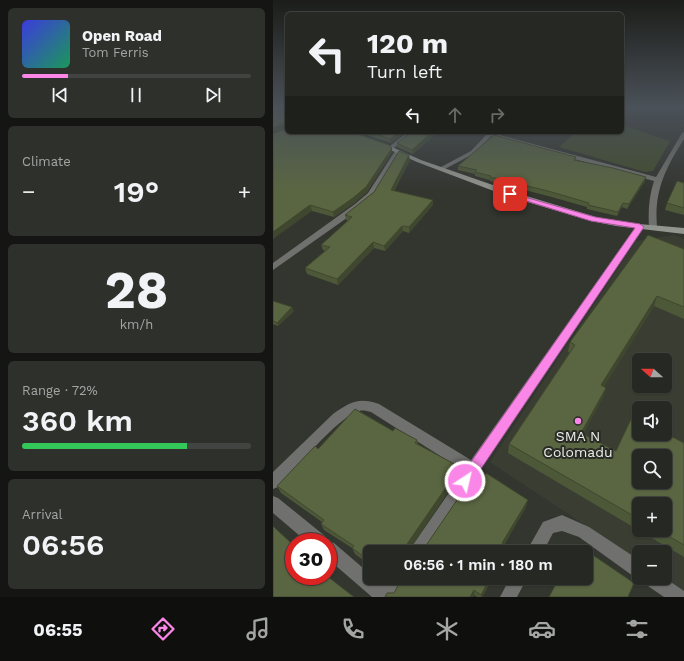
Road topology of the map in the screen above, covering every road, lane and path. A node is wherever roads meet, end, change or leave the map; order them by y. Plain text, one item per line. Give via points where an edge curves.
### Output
1 (409, 135) edge
2 (489, 135) edge
3 (493, 135) edge
4 (684, 135) edge
5 (375, 142) edge
6 (394, 150) junction
7 (441, 169) junction
8 (657, 180) junction
9 (653, 226) junction
10 (640, 227) junction
11 (684, 231) edge
12 (273, 267) edge
13 (473, 469) junction
14 (273, 482) edge
15 (273, 503) edge
16 (308, 533) edge
17 (421, 545) edge
18 (538, 545) edge
19 (337, 557) edge
20 (632, 565) edge
21 (393, 585) edge
22 (515, 585) edge
23 (661, 585) edge
24 (385, 597) edge
25 (508, 597) edge
26 (678, 597) edge

1 - 6 street
2 - 7 street via 473,152
3 - 8 street
4 - 8 street
5 - 6 main road
6 - 7 main road
6 - 12 street via 371,194
7 - 10 main road via 510,194 594,219
8 - 9 street via 652,204
9 - 10 main road
9 - 11 main road
10 - 13 street
13 - 14 street via 375,408 358,405 342,415
13 - 17 street
15 - 16 street
18 - 20 street via 548,527 562,523 584,532
19 - 24 street
21 - 24 street
22 - 25 street
23 - 26 street

